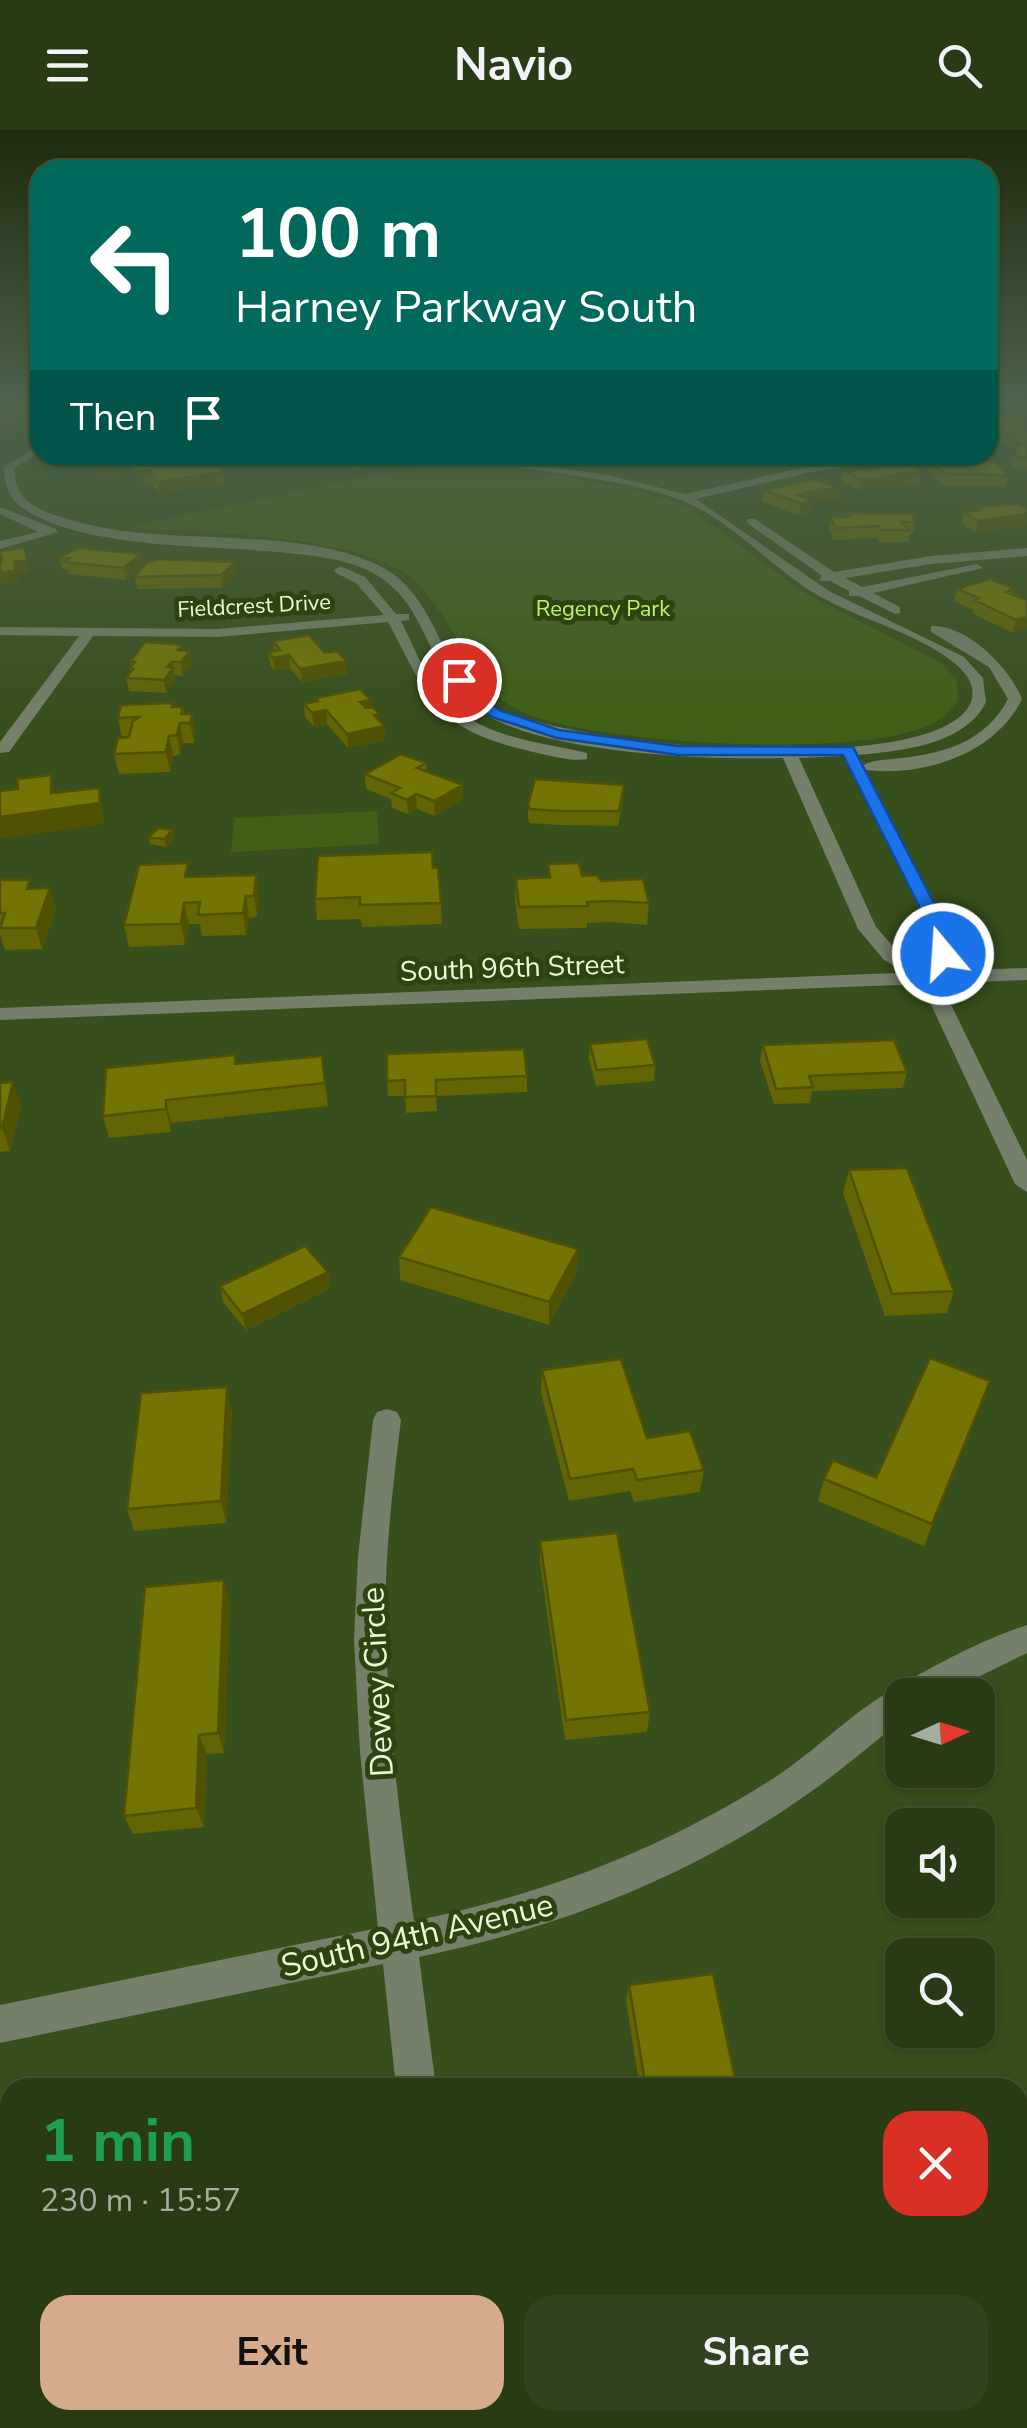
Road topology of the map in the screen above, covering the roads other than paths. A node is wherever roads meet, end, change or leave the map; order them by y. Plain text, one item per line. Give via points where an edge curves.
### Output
1 (32, 506) edge
2 (700, 506) edge
3 (729, 506) edge
4 (0, 510) edge
5 (76, 526) junction
6 (51, 532) junction
7 (0, 545) edge
8 (1024, 552) edge
9 (830, 576) junction
10 (804, 581) junction
11 (859, 592) junction
12 (830, 597) junction
13 (421, 615) junction
14 (392, 618) junction
15 (90, 630) junction
16 (0, 631) edge
17 (981, 696) junction
18 (1021, 700) edge
19 (3, 748) dead end
20 (852, 758) junction
21 (603, 759) dead end
22 (792, 760) junction
23 (728, 769) dead end
24 (1027, 974) edge
25 (928, 978) junction
26 (0, 1014) edge
27 (1027, 1184) edge
28 (387, 1420) dead end
29 (1027, 1639) edge
30 (942, 1678) edge
31 (885, 1713) edge
32 (400, 1943) junction
33 (0, 2024) edge
34 (415, 2078) edge

1 - 5 street
2 - 10 street
3 - 9 street
4 - 6 street
5 - 6 street
5 - 13 street via 337,555 396,578
6 - 7 street
6 - 14 street via 320,564 369,584
8 - 9 street
8 - 11 street
9 - 10 street
9 - 11 street
10 - 12 street
11 - 12 street
11 - 18 street via 978,651 1005,674
12 - 17 street via 951,656 974,675
13 - 14 street, Fieldcrest Drive
13 - 22 street via 477,702 526,725 647,748
14 - 15 street, Fieldcrest Drive via 218,633
14 - 21 street via 446,709 504,738
15 - 16 street, Fieldcrest Drive
15 - 19 street
17 - 18 street
17 - 20 street via 970,716 938,737
18 - 20 street via 1003,724 964,750 904,763
20 - 22 street
20 - 25 street via 939,930 943,954
22 - 23 street
22 - 25 street via 867,929 891,956
24 - 25 street, South 96th Street
25 - 26 street, South 96th Street
25 - 27 street
28 - 32 street, Dewey Circle via 370,1639
29 - 30 street
31 - 32 street, South 94th Avenue via 786,1789 674,1854 574,1898
32 - 33 street, South 94th Avenue
32 - 34 street, Dewey Circle

